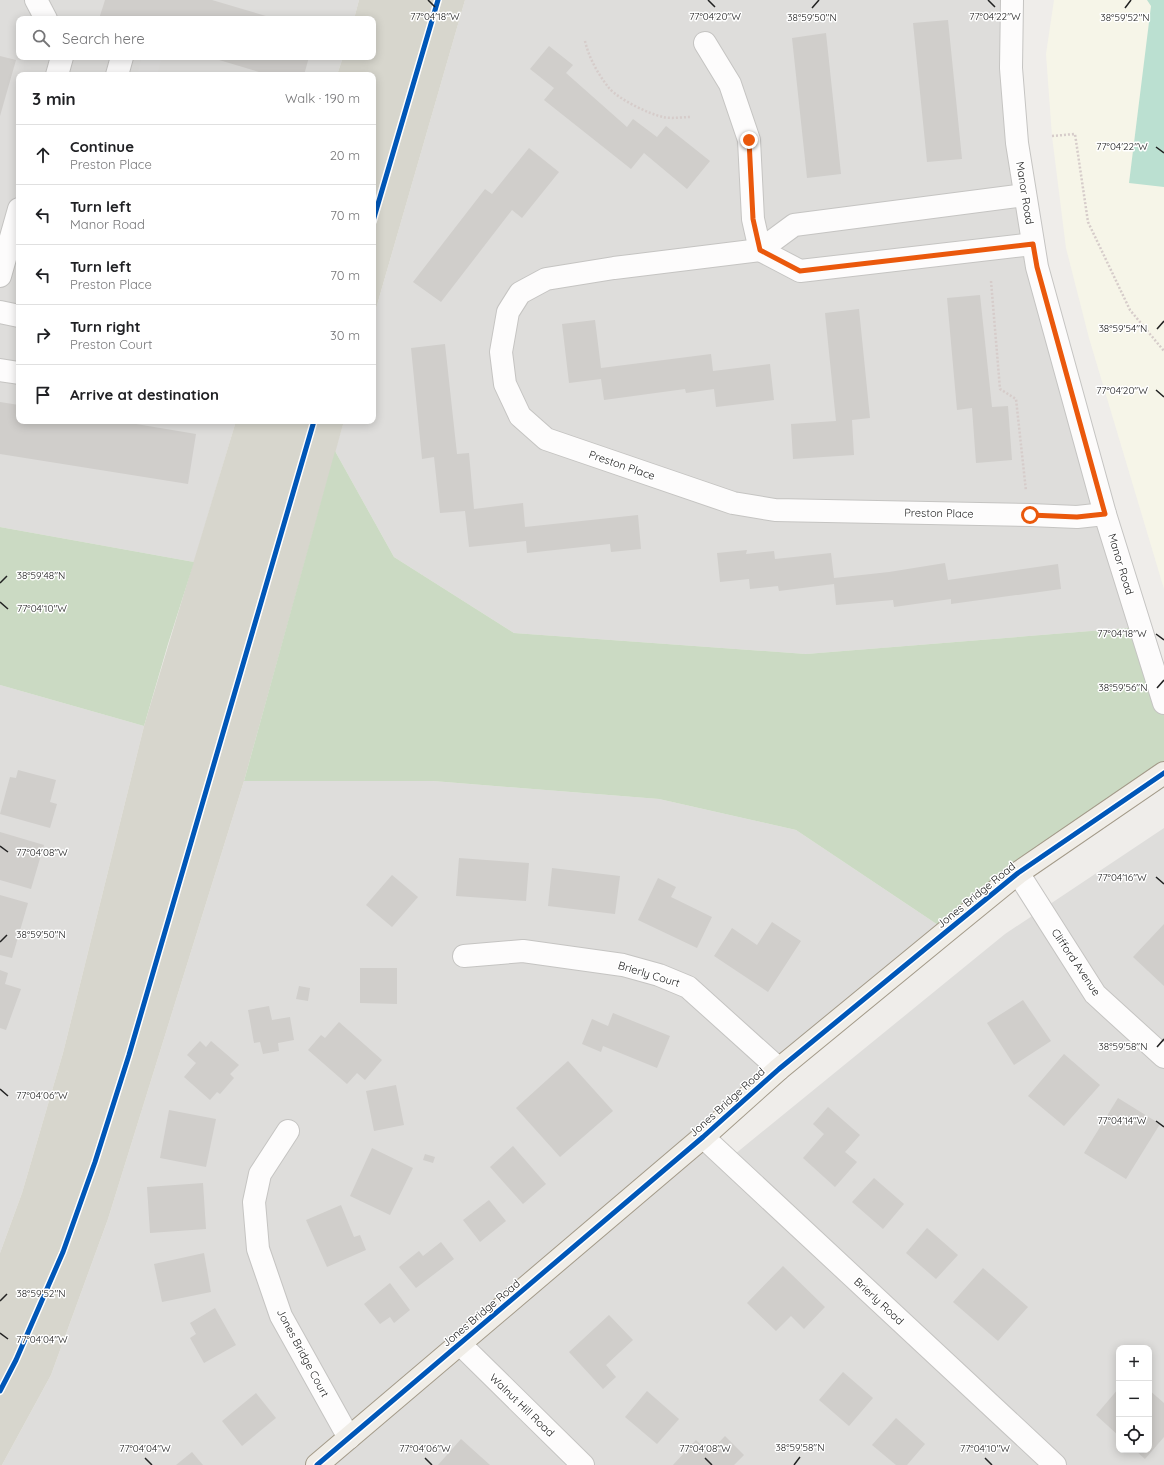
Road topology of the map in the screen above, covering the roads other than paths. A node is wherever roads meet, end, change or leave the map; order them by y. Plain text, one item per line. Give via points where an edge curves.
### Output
1 (36, 0) edge
2 (1012, 0) edge
3 (44, 16) edge
4 (705, 43) dead end
5 (61, 60) edge
6 (121, 60) edge
7 (58, 72) edge
8 (118, 72) edge
9 (1025, 195) junction
10 (16, 220) edge
11 (1033, 244) junction
12 (760, 250) junction
13 (0, 276) edge
14 (0, 312) edge
15 (16, 315) edge
16 (0, 370) edge
17 (16, 373) edge
18 (1105, 514) junction
19 (1164, 703) edge
20 (1164, 773) edge
21 (1018, 873) junction
22 (464, 956) dead end
23 (1164, 1057) edge
24 (778, 1069) junction
25 (288, 1131) dead end
26 (703, 1137) junction
27 (460, 1344) junction
28 (349, 1438) junction
29 (317, 1465) edge
30 (583, 1465) edge
31 (1055, 1465) edge

1 - 3 street
2 - 9 street, Manor Road via 1011,68 1017,143
4 - 12 street via 730,84 749,140 753,219
5 - 7 street
6 - 8 street
9 - 11 street, Manor Road
9 - 12 street, Preston Place via 794,226
10 - 13 street
11 - 12 street via 800,271
11 - 18 street, Manor Road via 1037,267
12 - 18 street, Preston Place via 614,268 546,280 520,293 508,312 502,352 505,384 520,416 546,439 733,503 775,510 1077,517
14 - 15 street
16 - 17 street
18 - 19 street, Manor Road
20 - 21 main road, Jones Bridge Road
21 - 23 street, Clifford Avenue via 1095,994
21 - 24 main road, Jones Bridge Road
22 - 24 street, Brierly Court via 523,951 623,965 659,976 688,987
24 - 26 main road, Jones Bridge Road
25 - 28 street, Jones Bridge Court via 260,1174 254,1202 258,1249 281,1316
26 - 27 main road, Jones Bridge Road
26 - 31 street, Brierly Road
27 - 28 main road, Jones Bridge Road
27 - 30 street, Walnut Hill Road
28 - 29 main road, Jones Bridge Road

